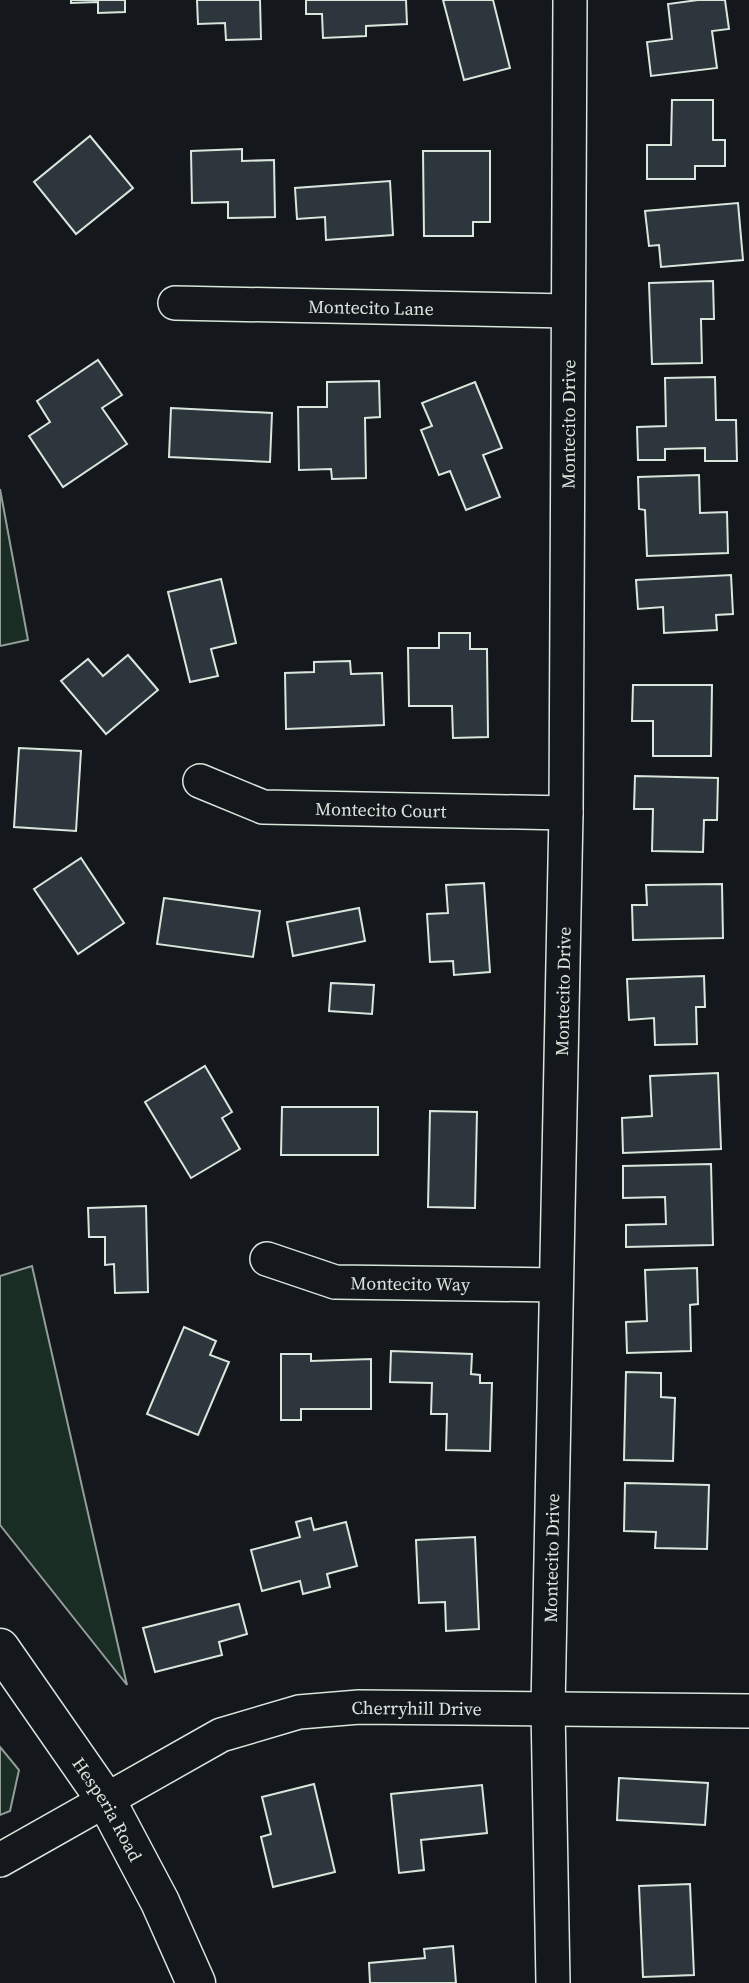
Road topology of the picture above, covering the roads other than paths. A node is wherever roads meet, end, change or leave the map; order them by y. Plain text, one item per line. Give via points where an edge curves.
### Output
1 (570, 0) edge
2 (175, 303) dead end
3 (567, 311) junction
4 (200, 781) dead end
5 (566, 813) junction
6 (267, 1259) dead end
7 (556, 1285) junction
8 (0, 1648) edge
9 (548, 1708) junction
10 (749, 1711) edge
11 (107, 1802) junction
12 (0, 1860) edge
13 (196, 1983) edge
14 (553, 1983) edge

1 - 3 street, Montecito Drive
2 - 3 street, Montecito Lane
3 - 5 street, Montecito Drive
4 - 5 street, Montecito Court via 263,807
5 - 7 street, Montecito Drive
6 - 7 street, Montecito Way via 335,1282
7 - 9 street, Montecito Drive
8 - 11 main road, Hesperia Road
9 - 10 street, Cherryhill Drive
9 - 11 street, Cherryhill Drive via 359,1707 299,1712 221,1735
9 - 14 street, Montecito Drive
11 - 12 street, Cherryhill Drive
11 - 13 main road, Hesperia Road

